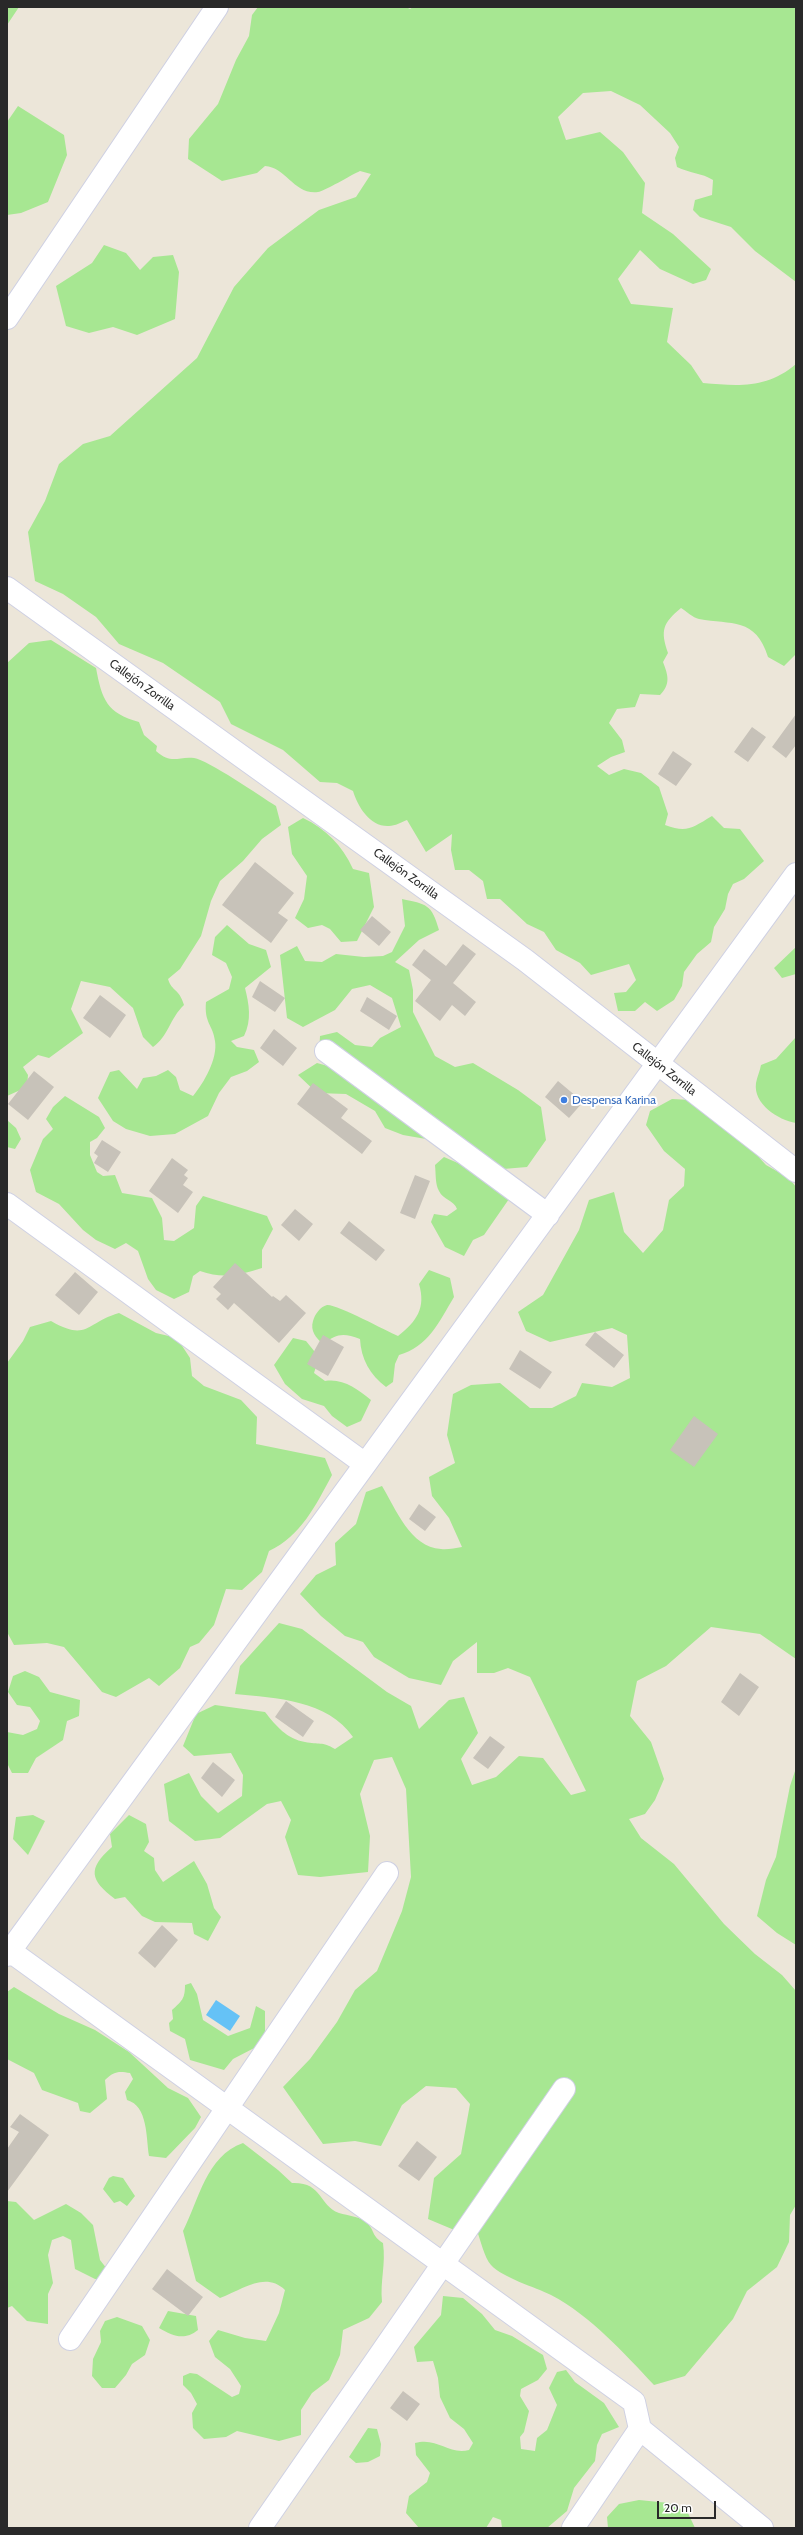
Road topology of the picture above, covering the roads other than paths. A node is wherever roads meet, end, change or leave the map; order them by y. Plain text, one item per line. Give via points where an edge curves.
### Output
1 (217, 7) edge
2 (7, 318) edge
3 (7, 588) edge
4 (796, 874) edge
5 (326, 1051) dead end
6 (658, 1065) junction
7 (796, 1171) edge
8 (7, 1204) edge
9 (548, 1215) junction
10 (365, 1464) junction
11 (387, 1873) dead end
12 (8, 1953) edge
13 (564, 2089) dead end
14 (227, 2108) junction
15 (442, 2264) junction
16 (70, 2339) dead end
17 (640, 2429) junction
18 (260, 2528) edge
19 (573, 2528) edge
20 (762, 2528) edge

1 - 2 street
3 - 6 street, Callejón Zorrilla via 526,960
4 - 6 street
5 - 9 street
6 - 7 street, Callejón Zorrilla
6 - 9 street
8 - 10 street
9 - 10 street
10 - 12 street
11 - 14 street
12 - 14 street
13 - 15 street
14 - 15 street
14 - 16 street
15 - 17 street via 634,2402
15 - 18 street
17 - 19 street
17 - 20 street

